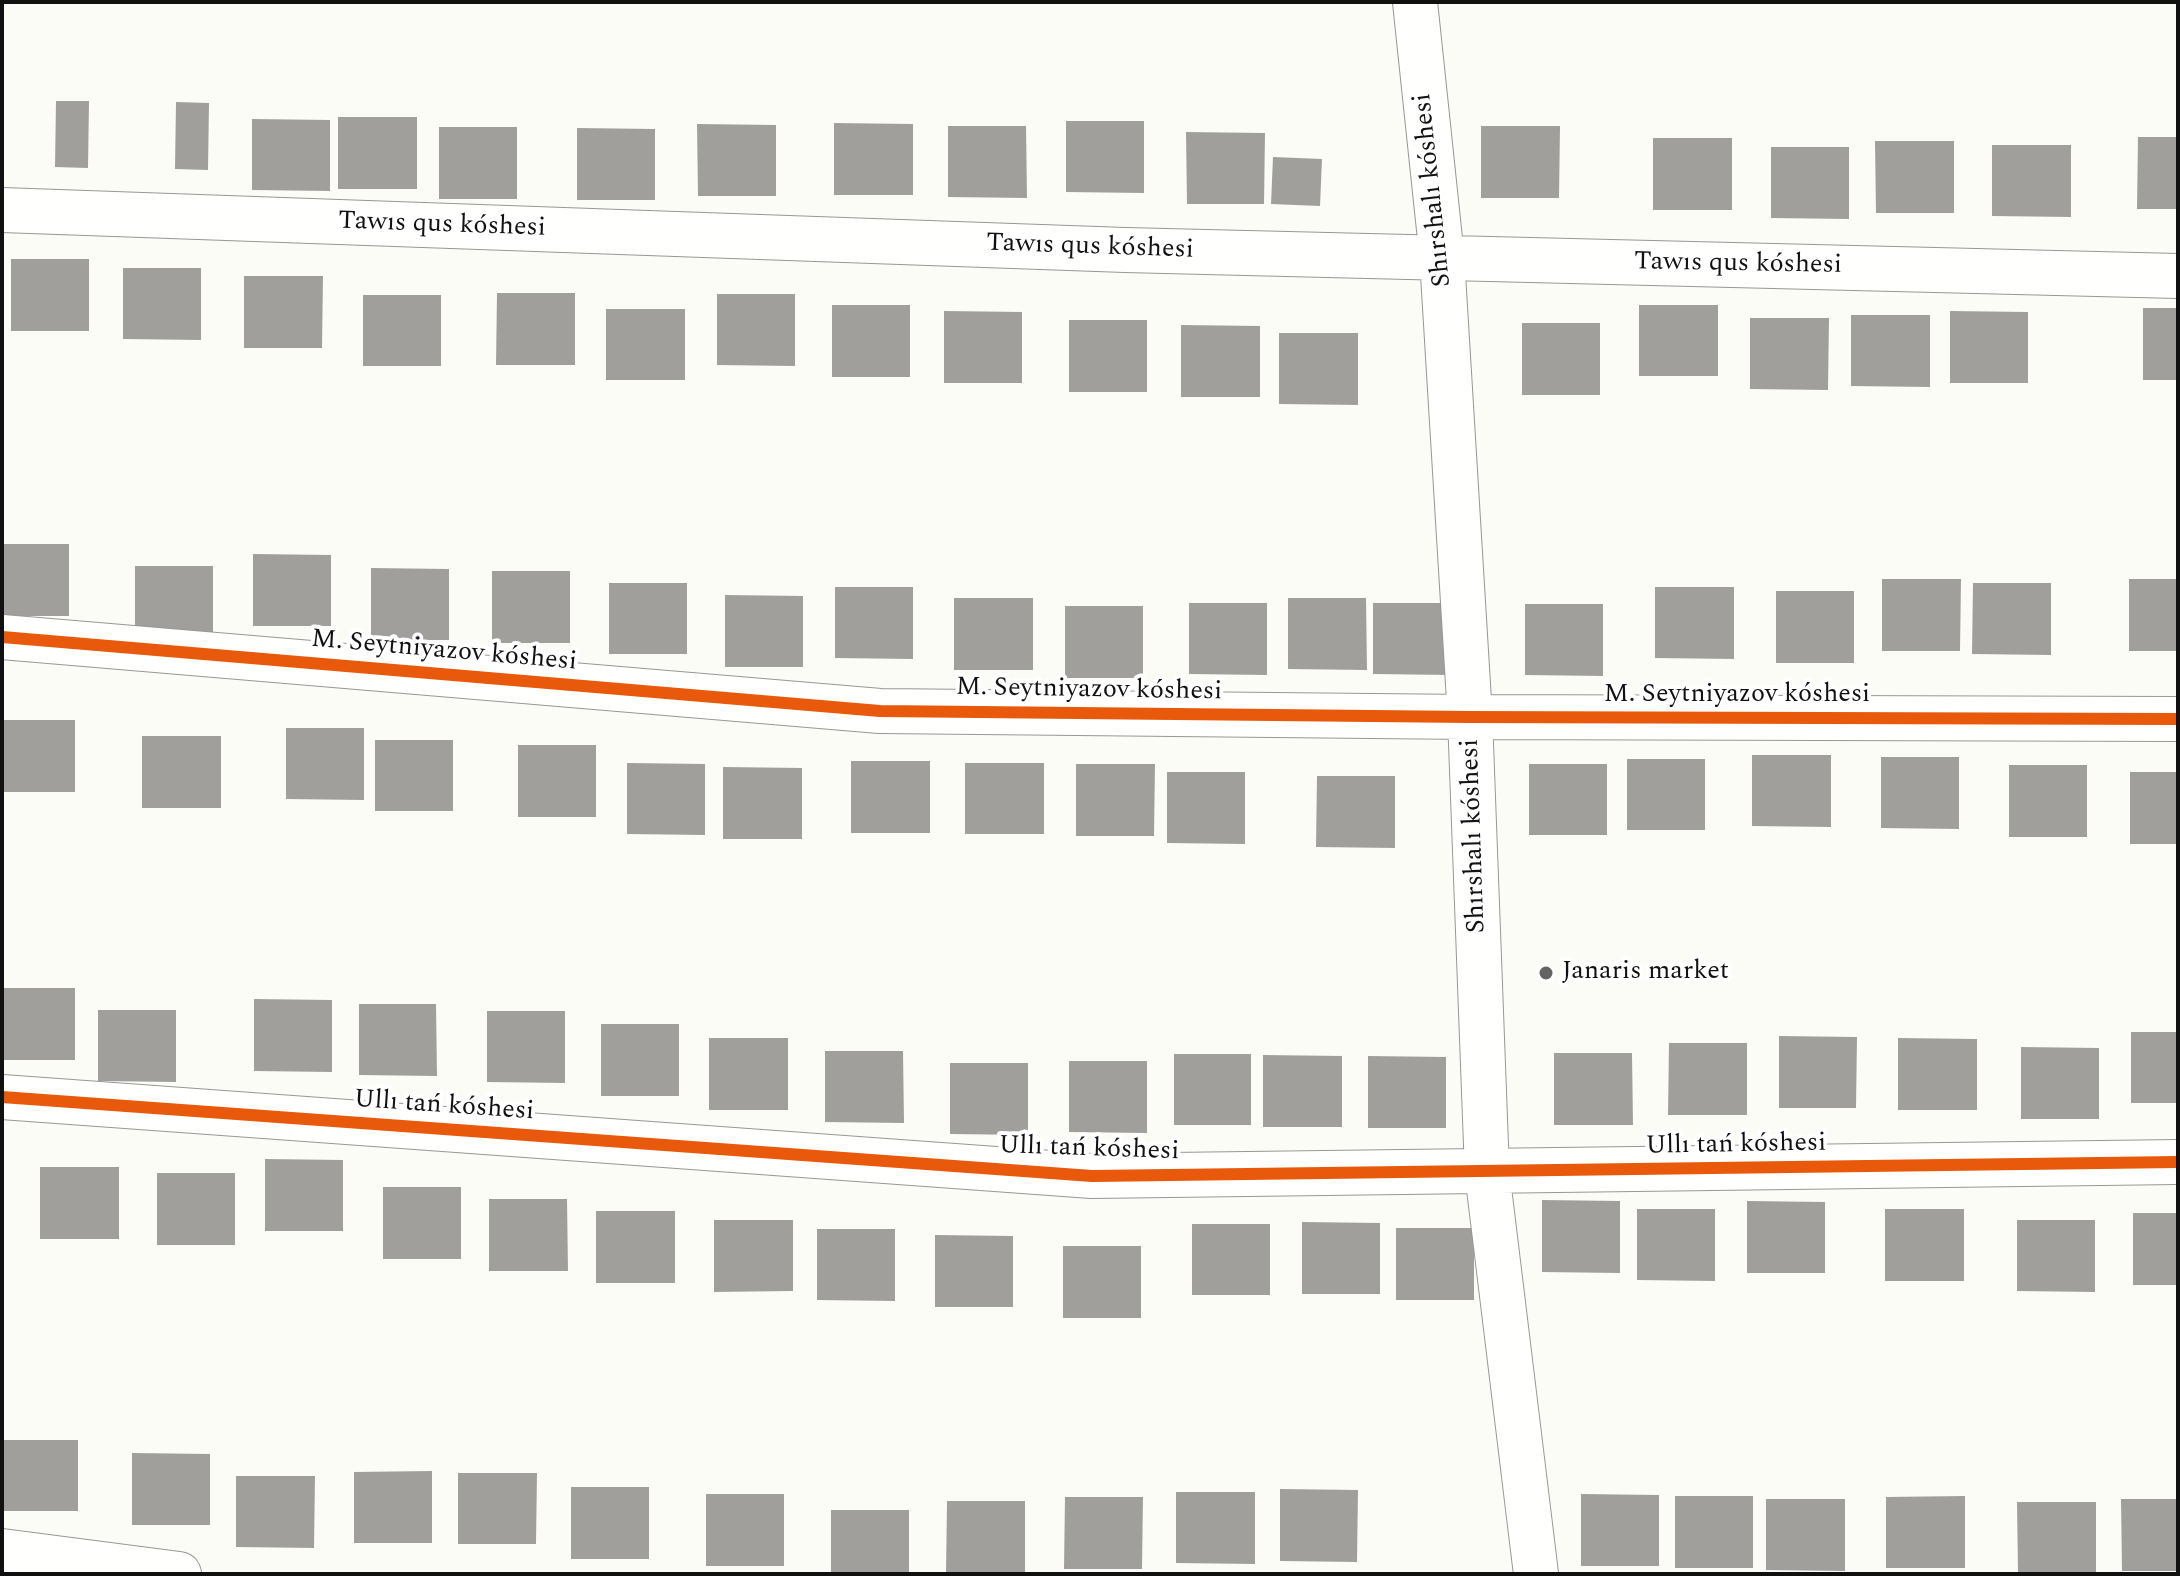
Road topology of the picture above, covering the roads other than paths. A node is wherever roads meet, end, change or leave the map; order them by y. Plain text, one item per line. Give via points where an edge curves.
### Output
1 (1415, 2) edge
2 (2, 210) edge
3 (1442, 258) junction
4 (2178, 276) edge
5 (2, 637) edge
6 (1470, 717) junction
7 (2178, 719) edge
8 (2, 1097) edge
9 (2178, 1162) edge
10 (1487, 1172) junction
11 (2, 1551) edge
12 (179, 1574) edge
13 (1536, 1574) edge

1 - 3 street, Shırshalı kóshesi
2 - 3 street, Tawıs qus kóshesi
3 - 4 street, Tawıs qus kóshesi
3 - 6 street, Shırshalı kóshesi
5 - 6 street, M. Seytniyazov kóshesi via 880,711
6 - 7 street, M. Seytniyazov kóshesi
6 - 10 street, Shırshalı kóshesi
8 - 10 street, Ullı tań kóshesi via 1092,1176
9 - 10 street, Ullı tań kóshesi
10 - 13 street, Shırshalı kóshesi
11 - 12 street

